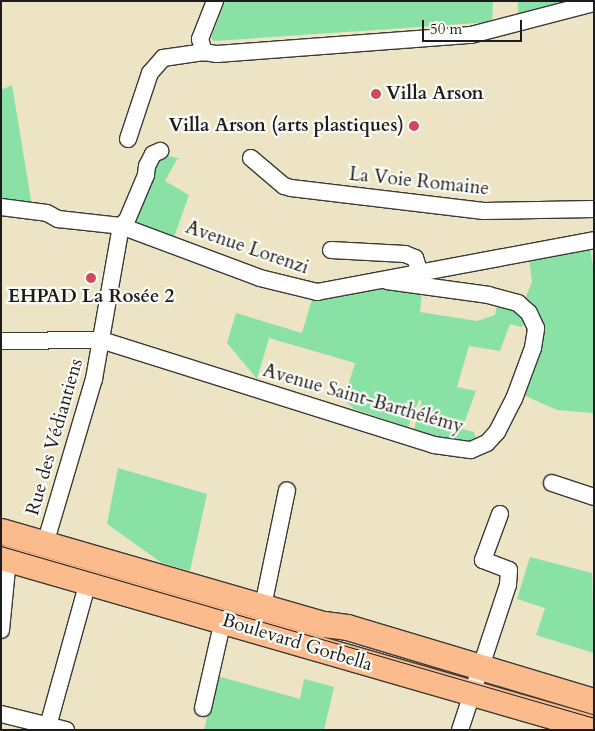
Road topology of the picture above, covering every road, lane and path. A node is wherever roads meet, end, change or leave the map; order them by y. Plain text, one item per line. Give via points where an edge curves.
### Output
1 (215, 1) edge
2 (594, 3) edge
3 (204, 52) junction
4 (128, 139) dead end
5 (160, 151) dead end
6 (251, 158) dead end
7 (1, 207) edge
8 (594, 209) edge
9 (121, 226) junction
10 (594, 240) edge
11 (331, 250) dead end
12 (420, 273) junction
13 (387, 281) junction
14 (101, 340) junction
15 (1, 341) edge
16 (552, 483) dead end
17 (286, 490) dead end
18 (594, 496) edge
19 (500, 514) dead end
20 (1, 531) edge
21 (45, 544) junction
22 (4, 558) edge
23 (88, 582) junction
24 (263, 606) junction
25 (223, 620) junction
26 (1, 630) edge
27 (482, 667) junction
28 (471, 693) junction
29 (594, 701) edge
30 (203, 708) dead end
31 (1, 714) edge
32 (48, 726) junction
33 (594, 728) edge
34 (66, 730) edge
35 (460, 730) edge

1 - 3 street via 200,39
2 - 3 street via 471,35 217,54
3 - 4 street via 163,58 150,73
5 - 9 street, Rue des Védiantiens via 153,154 127,220
6 - 8 street, La Voie Romaine via 284,186 291,188 484,211
7 - 9 street, Avenue Lorenzi via 47,213 58,219
9 - 13 street, Avenue Lorenzi via 260,278 308,291
9 - 14 street, Rue des Védiantiens
10 - 12 street, Avenue Lorenzi
11 - 12 street, Avenue Lorenzi via 405,254 414,258
12 - 13 street, Avenue Lorenzi
13 - 14 street, Avenue Saint-Barthélémy via 489,295 518,303 529,313 536,328 533,348 514,399 497,432 487,443 471,450 434,445
14 - 15 street, Avenue Saint-Barthélémy
14 - 21 street, Rue des Védiantiens via 94,379
16 - 18 street
17 - 24 street
19 - 27 street via 483,560 509,570 508,585
20 - 21 main road, Boulevard Gorbella
21 - 24 main road, Boulevard Gorbella
22 - 23 main road, Boulevard Gorbella
22 - 26 street
23 - 25 main road, Boulevard Gorbella
23 - 32 street
24 - 27 main road, Boulevard Gorbella
25 - 28 main road, Boulevard Gorbella
25 - 30 street
27 - 28 street
27 - 29 main road, Boulevard Gorbella
28 - 33 main road, Boulevard Gorbella
28 - 35 street
31 - 32 street
32 - 34 street

